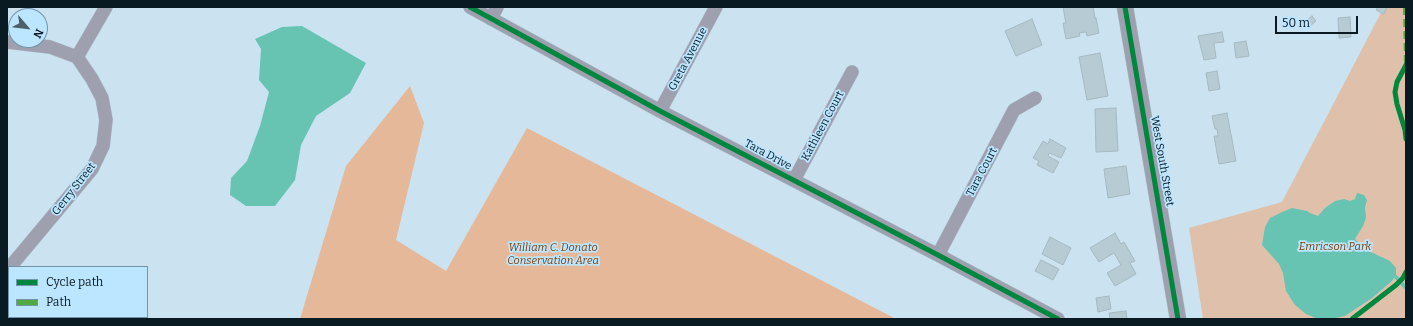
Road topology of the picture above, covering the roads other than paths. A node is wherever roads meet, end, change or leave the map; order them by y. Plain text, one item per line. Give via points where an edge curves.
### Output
1 (106, 7) edge
2 (470, 7) edge
3 (497, 7) edge
4 (716, 7) edge
5 (1125, 7) edge
6 (491, 19) junction
7 (7, 42) edge
8 (77, 57) junction
9 (852, 72) dead end
10 (1035, 98) dead end
11 (660, 111) junction
12 (794, 180) junction
13 (938, 255) junction
14 (12, 266) edge
15 (1058, 319) edge
16 (1178, 319) edge

1 - 8 street
2 - 6 street, Tara Drive
3 - 6 street
4 - 11 street, Greta Avenue
5 - 16 street, West South Street
6 - 11 street, Tara Drive
7 - 8 street via 50,47
8 - 14 street, Gerry Street via 102,98 106,120 103,146 92,169
9 - 12 street, Kathleen Court
10 - 13 street, Tara Court via 1014,110
11 - 12 street, Tara Drive
12 - 13 street, Tara Drive
13 - 15 street, Tara Drive

